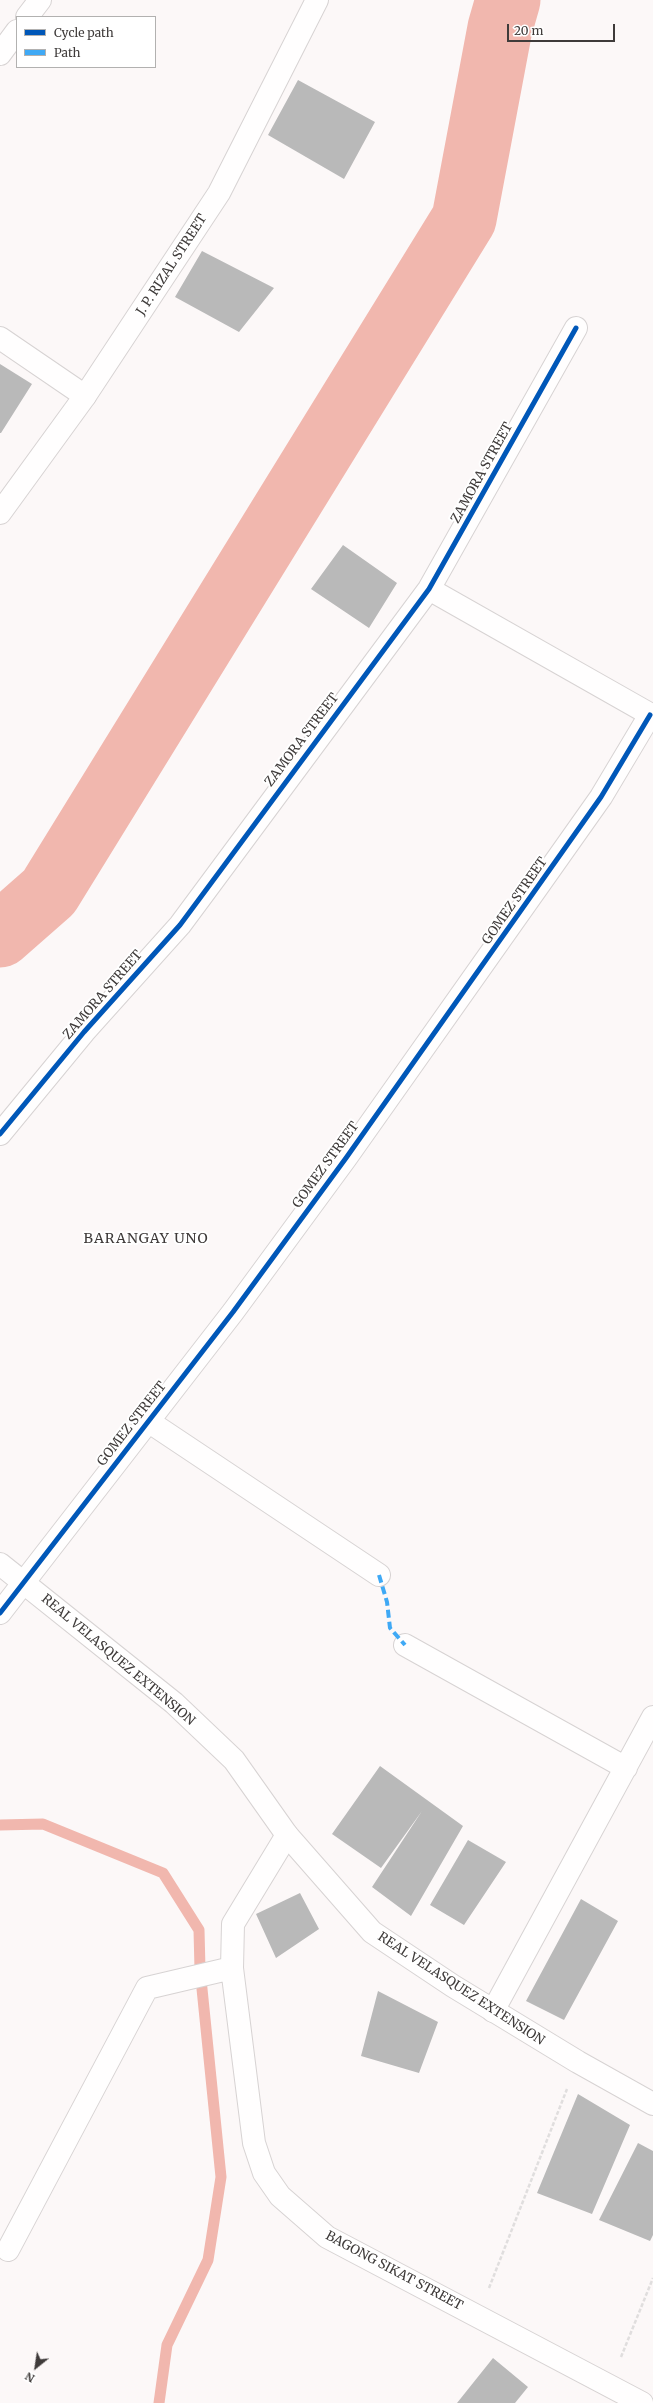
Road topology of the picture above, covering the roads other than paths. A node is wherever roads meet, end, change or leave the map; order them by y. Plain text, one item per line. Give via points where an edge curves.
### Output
1 (40, 0) edge
2 (317, 0) edge
3 (28, 16) edge
4 (16, 32) edge
5 (0, 54) edge
6 (576, 328) dead end
7 (0, 338) edge
8 (85, 396) junction
9 (0, 513) edge
10 (429, 589) junction
11 (651, 715) edge
12 (0, 1134) edge
13 (148, 1421) junction
14 (0, 1564) edge
15 (379, 1575) dead end
16 (24, 1582) junction
17 (0, 1613) edge
18 (405, 1645) dead end
19 (653, 1717) edge
20 (626, 1768) junction
21 (287, 1836) junction
22 (232, 1968) junction
23 (493, 2011) junction
24 (653, 2104) edge
25 (8, 2250) dead end
26 (642, 2403) edge

1 - 3 street
2 - 8 street, J. P. RIZAL STREET via 219,193
4 - 5 street
6 - 10 street, ZAMORA STREET
7 - 8 street
8 - 9 street, J. P. RIZAL STREET
10 - 11 street, GOMEZ STREET
10 - 12 street, ZAMORA STREET via 180,924 84,1032
11 - 13 street, GOMEZ STREET via 602,798 492,953 242,1299
13 - 15 street
13 - 16 street, GOMEZ STREET
14 - 16 street, REAL VELASQUEZ EXTENSION
16 - 17 street, GOMEZ STREET
16 - 21 street, REAL VELASQUEZ EXTENSION via 174,1703 234,1760
18 - 20 street
19 - 20 street
20 - 23 street
21 - 22 street, BAGONG SIKAT STREET via 234,1924
21 - 23 street, REAL VELASQUEZ EXTENSION via 372,1932
22 - 25 street via 147,1988
22 - 26 street, BAGONG SIKAT STREET via 254,2143 264,2173 280,2196 327,2237
23 - 24 street, REAL VELASQUEZ EXTENSION

